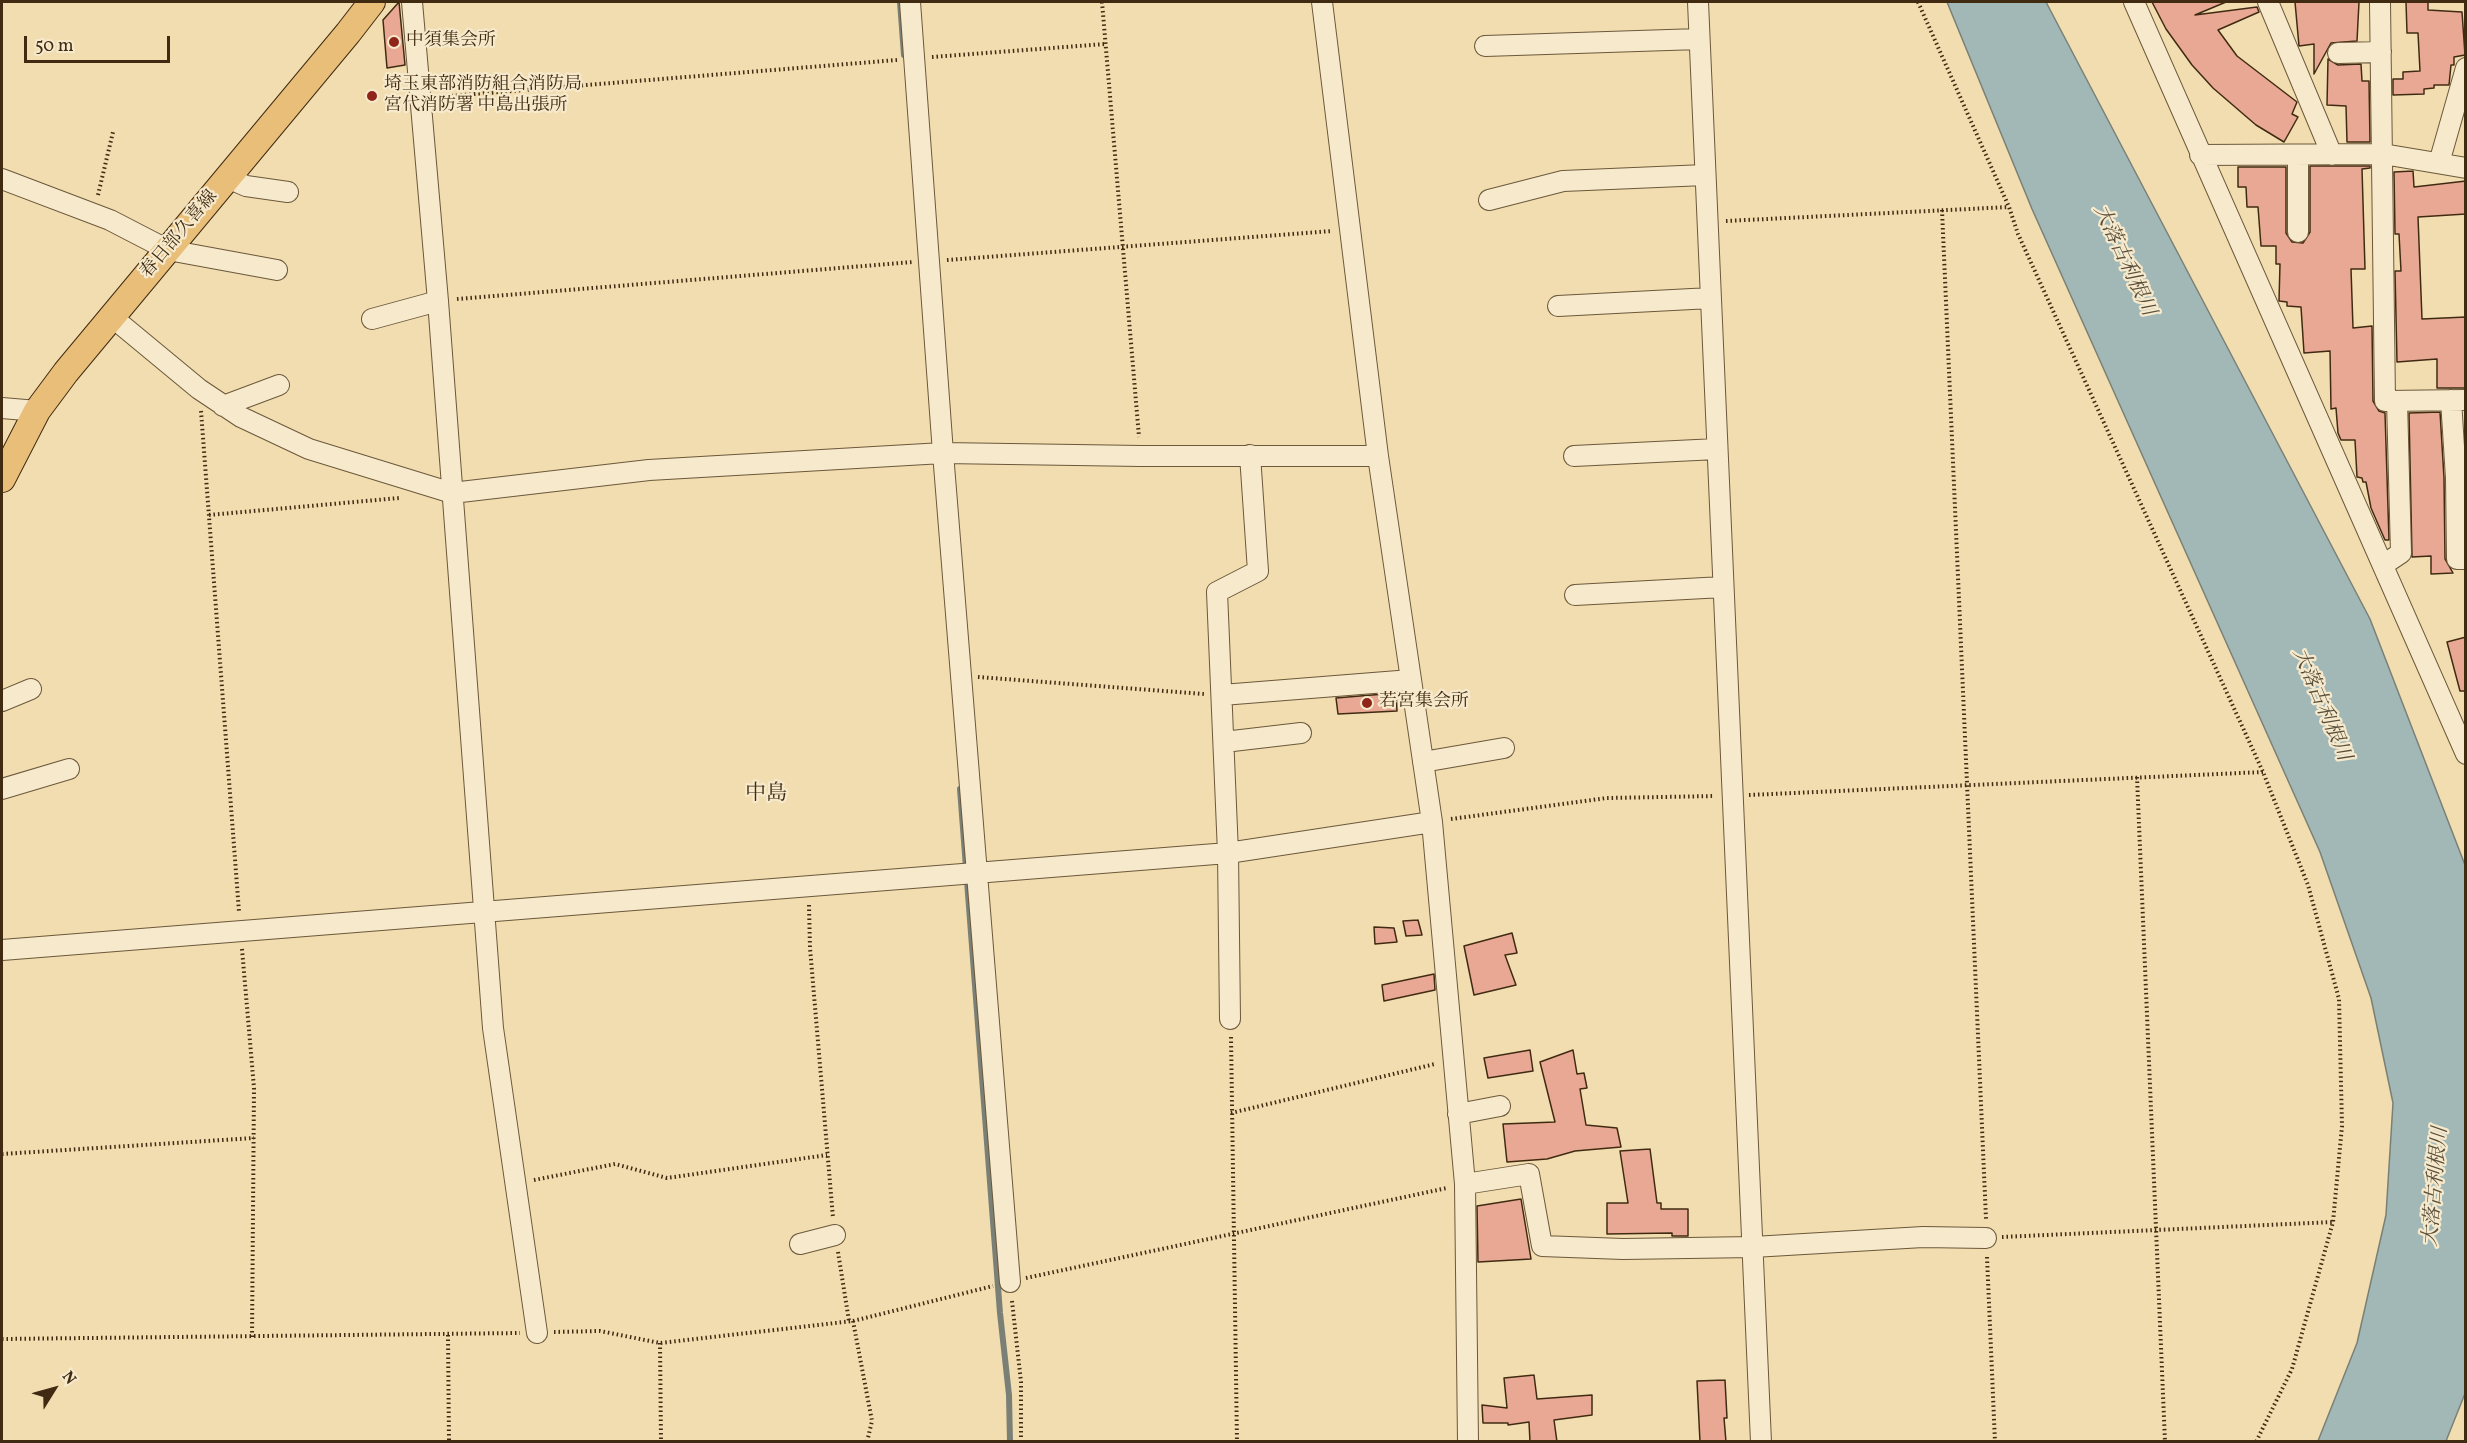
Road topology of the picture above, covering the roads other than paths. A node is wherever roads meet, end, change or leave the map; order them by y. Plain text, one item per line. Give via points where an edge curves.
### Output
1 (372, 2) edge
2 (412, 2) edge
3 (910, 2) edge
4 (1322, 2) edge
5 (1698, 2) edge
6 (2134, 2) edge
7 (2268, 2) edge
8 (2380, 2) edge
9 (1699, 39) junction
10 (1485, 46) dead end
11 (2381, 52) junction
12 (2338, 53) dead end
13 (2466, 68) edge
14 (2332, 154) junction
15 (2383, 154) junction
16 (2200, 155) junction
17 (2298, 155) junction
18 (2439, 163) junction
19 (2466, 168) edge
20 (1705, 175) junction
21 (228, 178) junction
22 (2, 180) edge
23 (288, 192) dead end
24 (1489, 200) dead end
25 (2298, 232) dead end
26 (168, 250) junction
27 (277, 270) dead end
28 (1711, 298) junction
29 (438, 301) junction
30 (1558, 306) dead end
31 (112, 317) junction
32 (372, 319) dead end
33 (279, 385) dead end
34 (2397, 400) junction
35 (2458, 400) edge
36 (223, 406) junction
37 (2, 408) edge
38 (37, 411) junction
39 (1717, 449) junction
40 (943, 453) junction
41 (1250, 455) junction
42 (1378, 456) junction
43 (1574, 456) dead end
44 (2461, 478) edge
45 (2, 479) edge
46 (452, 493) junction
47 (2466, 559) edge
48 (2384, 566) junction
49 (1723, 587) junction
50 (1575, 595) dead end
51 (1411, 680) junction
52 (31, 689) dead end
53 (1221, 695) junction
54 (2, 701) edge
55 (1301, 733) dead end
56 (1224, 742) junction
57 (1504, 748) dead end
58 (2466, 754) edge
59 (1423, 762) junction
60 (69, 770) dead end
61 (2, 789) edge
62 (1432, 822) junction
63 (1228, 853) junction
64 (978, 873) junction
65 (485, 912) junction
66 (2, 950) edge
67 (1230, 1019) road end
68 (1500, 1106) dead end
69 (1458, 1114) junction
70 (1465, 1184) junction
71 (835, 1235) dead end
72 (1986, 1238) road end
73 (800, 1244) dead end
74 (1753, 1247) junction
75 (1010, 1282) road end
76 (537, 1332) road end
77 (1468, 1442) edge
78 (1761, 1442) edge

1 - 21 main road, 春日部久喜線
2 - 29 street
3 - 40 street
4 - 42 street
5 - 9 street
6 - 16 street
7 - 14 street
8 - 11 street
9 - 10 street
9 - 20 street
11 - 12 street
11 - 15 street
13 - 18 street
14 - 15 street
14 - 17 street
15 - 18 street
15 - 34 street via 2385,401
16 - 17 street
16 - 48 street
17 - 25 street
18 - 19 street
20 - 24 street via 1563,182
20 - 28 street
21 - 23 street via 246,186
21 - 26 main road, 春日部久喜線
22 - 26 street via 93,213
26 - 27 street
26 - 31 main road, 春日部久喜線
28 - 30 street
28 - 39 street
29 - 32 street
29 - 46 street
31 - 36 street
31 - 38 main road, 春日部久喜線
33 - 36 street
34 - 35 street
34 - 48 street via 2401,553
35 - 44 street
36 - 46 street via 309,449
37 - 38 street
38 - 45 main road, 春日部久喜線
39 - 43 street
39 - 49 street
40 - 41 street
40 - 46 street via 649,470
40 - 64 street
41 - 42 street
41 - 53 street via 1258,571 1217,592
42 - 51 street
44 - 47 street via 2457,559
46 - 65 street
48 - 58 street
49 - 50 street
49 - 74 street
51 - 53 street
51 - 59 street
52 - 54 street
53 - 56 street
55 - 56 street
56 - 63 street
57 - 59 street
59 - 62 street
60 - 61 street
62 - 63 street
62 - 69 street
63 - 64 street
63 - 67 street
64 - 65 street
64 - 75 street
65 - 66 street
65 - 76 street via 493,1028
68 - 69 street
69 - 70 street
70 - 74 street via 1529,1173 1542,1246
70 - 77 street
71 - 73 street
72 - 74 street via 1923,1237
74 - 78 street

